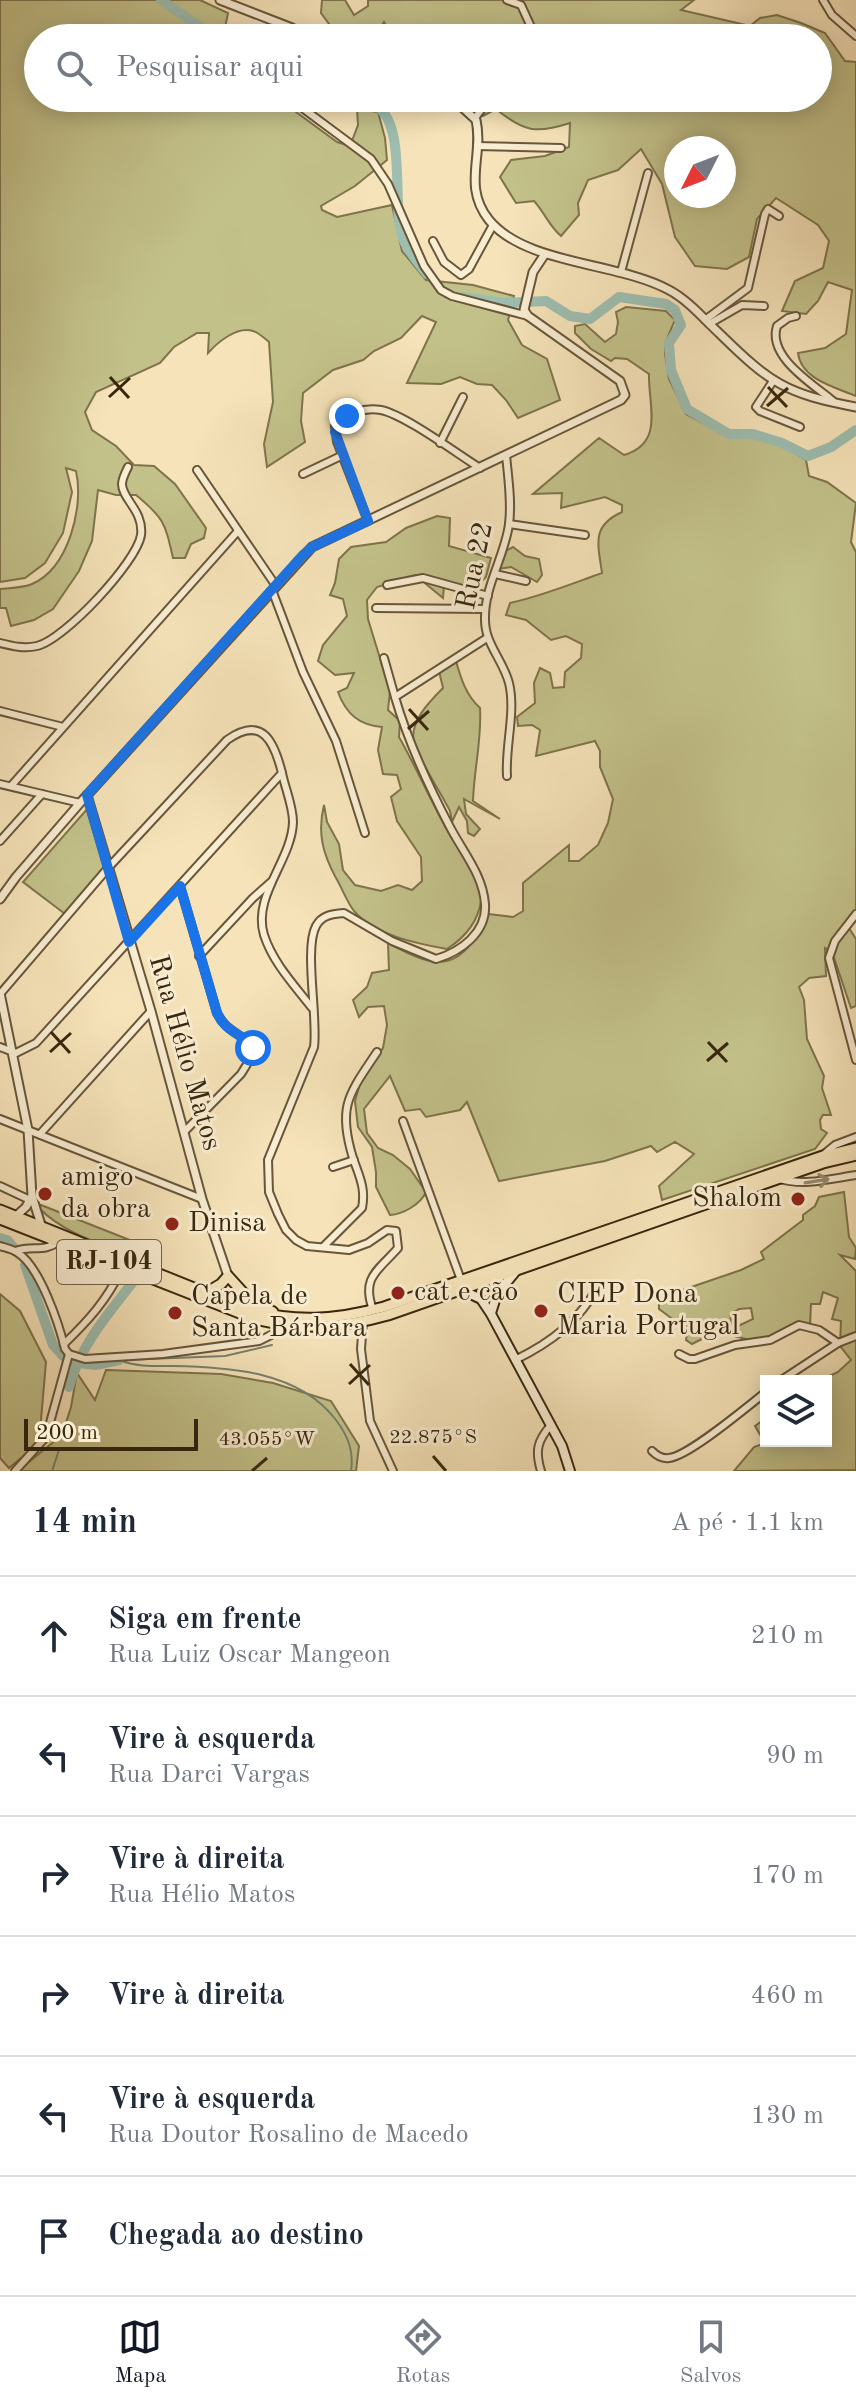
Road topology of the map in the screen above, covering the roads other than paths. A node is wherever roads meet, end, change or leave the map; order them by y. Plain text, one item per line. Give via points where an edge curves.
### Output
1 (220, 0) edge
2 (507, 0) edge
3 (823, 0) edge
4 (282, 24) edge
5 (530, 24) edge
6 (856, 36) edge
7 (308, 112) edge
8 (468, 112) edge
9 (480, 112) edge
10 (475, 118) junction
11 (477, 146) junction
12 (561, 148) dead end
13 (648, 173) dead end
14 (779, 216) dead end
15 (493, 225) junction
16 (433, 241) dead end
17 (545, 254) junction
18 (621, 272) junction
19 (764, 306) dead end
20 (526, 307) junction
21 (796, 316) dead end
22 (707, 322) junction
23 (773, 381) junction
24 (463, 397) dead end
25 (836, 403) junction
26 (856, 407) edge
27 (800, 427) dead end
28 (440, 443) junction
29 (343, 455) junction
30 (506, 455) junction
31 (128, 467) dead end
32 (480, 468) junction
33 (197, 470) dead end
34 (303, 474) dead end
35 (368, 521) junction
36 (509, 524) junction
37 (238, 531) junction
38 (585, 535) dead end
39 (495, 574) junction
40 (526, 581) dead end
41 (387, 585) dead end
42 (274, 588) junction
43 (488, 596) junction
44 (376, 608) dead end
45 (485, 609) junction
46 (487, 638) junction
47 (0, 643) edge
48 (384, 658) dead end
49 (395, 697) junction
50 (0, 711) edge
51 (63, 727) junction
52 (282, 773) junction
53 (507, 776) dead end
54 (0, 784) edge
55 (11, 786) junction
56 (42, 794) junction
57 (87, 795) junction
58 (80, 803) junction
59 (365, 833) dead end
60 (0, 841) edge
61 (108, 868) junction
62 (271, 882) junction
63 (180, 886) junction
64 (0, 899) edge
65 (856, 914) edge
66 (129, 942) junction
67 (199, 956) junction
68 (0, 993) edge
69 (312, 1008) junction
70 (151, 1011) junction
71 (0, 1047) edge
72 (10, 1051) junction
73 (377, 1052) dead end
74 (856, 1060) edge
75 (0, 1119) edge
76 (403, 1121) dead end
77 (28, 1130) junction
78 (185, 1131) junction
79 (40, 1134) junction
80 (856, 1137) edge
81 (856, 1148) edge
82 (856, 1155) edge
83 (823, 1156) junction
84 (354, 1160) junction
85 (333, 1167) dead end
86 (856, 1175) edge
87 (779, 1179) junction
88 (0, 1186) edge
89 (31, 1198) junction
90 (202, 1199) junction
91 (0, 1210) edge
92 (16, 1216) junction
93 (0, 1219) edge
94 (42, 1228) junction
95 (60, 1241) junction
96 (0, 1246) edge
97 (324, 1246) junction
98 (15, 1251) junction
99 (122, 1268) junction
100 (520, 1269) junction
101 (228, 1276) junction
102 (461, 1285) junction
103 (599, 1285) dead end
104 (204, 1294) junction
105 (373, 1310) junction
106 (491, 1314) junction
107 (286, 1322) junction
108 (363, 1322) junction
109 (856, 1336) edge
110 (838, 1343) junction
111 (64, 1344) junction
112 (69, 1354) junction
113 (679, 1354) dead end
114 (515, 1360) junction
115 (789, 1375) edge
116 (760, 1397) edge
117 (551, 1425) junction
118 (652, 1451) dead end
119 (15, 1471) edge
120 (393, 1471) edge
121 (541, 1471) edge
122 (570, 1471) edge

1 - 4 street
2 - 5 street via 521,5
3 - 6 street
7 - 20 street via 371,159 441,290
8 - 10 street
9 - 10 street
10 - 11 street
11 - 12 street
11 - 15 street via 473,187
13 - 18 street
14 - 22 street via 768,209 765,214 748,288
15 - 16 street via 461,275 444,262
15 - 17 street
17 - 18 street
17 - 20 street via 533,272
18 - 22 street via 669,290
19 - 22 street via 742,305
20 - 30 street via 611,373 625,395
21 - 25 street via 777,326 776,343 787,361
22 - 23 street
23 - 25 street via 798,394
23 - 27 street via 756,407
24 - 28 street
25 - 26 street
28 - 29 street via 391,413 367,409 335,426
28 - 32 street
29 - 34 street
29 - 35 street
30 - 32 street
30 - 36 street, Rua 22
31 - 47 street via 123,488 141,521 134,552 64,632 39,646
32 - 35 street
33 - 37 street
35 - 42 street via 312,547
36 - 38 street
36 - 39 street, Rua 22
37 - 42 street
37 - 51 street
39 - 40 street
39 - 43 street, Rua 22
41 - 43 street via 423,578
42 - 57 street
42 - 59 street via 303,672 336,741
43 - 45 street, Rua 22
44 - 45 street
45 - 46 street, Rua 22
46 - 49 street
46 - 53 street, Rua 22 via 511,695
48 - 49 street
49 - 69 street via 412,748 477,874 484,915 463,948 436,959 344,913 325,917 316,926 311,946
50 - 51 street
51 - 55 street
52 - 61 street via 273,743 256,730 245,730 227,740
52 - 62 street via 293,822
52 - 63 street
54 - 55 street
55 - 56 street
56 - 58 street
56 - 60 street
57 - 58 street
57 - 61 street, Rua Hélio Matos
58 - 64 street
61 - 66 street, Rua Hélio Matos
61 - 68 street
62 - 67 street
62 - 69 street via 263,933
63 - 66 street
63 - 67 street
65 - 74 street via 830,949
66 - 70 street, Rua Hélio Matos
66 - 72 street via 36,1043
67 - 78 street via 221,1021 249,1042 254,1053 241,1074
68 - 72 street
69 - 97 street via 314,1047 271,1150 267,1178 286,1230 307,1246
70 - 78 street, Rua Hélio Matos
70 - 79 street
71 - 72 street
72 - 77 street
73 - 84 street via 347,1099
75 - 77 street
76 - 102 street
77 - 79 street
77 - 89 street
78 - 90 street, Rua Hélio Matos
79 - 90 street
80 - 83 street
81 - 83 highway, RJ-104
82 - 87 highway, RJ-104
83 - 102 highway, RJ-104
84 - 85 street
84 - 97 street via 363,1183 362,1208
87 -> 86 street via 810,1183
87 - 100 highway, RJ-104
88 - 89 street
89 - 92 street
89 - 94 street
90 - 101 street, Rua Hélio Matos
91 - 92 highway, RJ-104
92 - 94 highway, RJ-104
93 - 95 highway, RJ-104
94 - 104 highway, RJ-104
95 - 98 street via 45,1250
95 - 99 highway, RJ-104
96 - 98 street
97 - 105 street via 349,1250 387,1230 396,1231 398,1248 368,1285
98 - 111 street via 37,1274
99 - 107 highway, RJ-104 via 255,1319
99 - 111 street via 95,1313
100 - 102 highway, RJ-104
100 - 106 main road via 502,1287
101 - 104 highway
101 - 107 highway via 248,1298
102 - 105 highway, RJ-104
102 - 106 main road
102 - 108 highway, RJ-104
103 - 114 street via 564,1331
104 - 107 highway, RJ-104
105 - 107 highway, RJ-104
106 - 114 main road
107 - 108 highway, RJ-104 via 329,1327
107 - 112 street via 259,1341 163,1354
108 - 120 street via 370,1421
109 - 110 street
110 - 113 street via 799,1325 770,1340 695,1359
110 - 115 street
111 - 112 street
112 - 119 street via 46,1437
114 - 117 main road
116 - 118 street via 672,1458
117 - 121 street via 538,1444
117 - 122 main road

